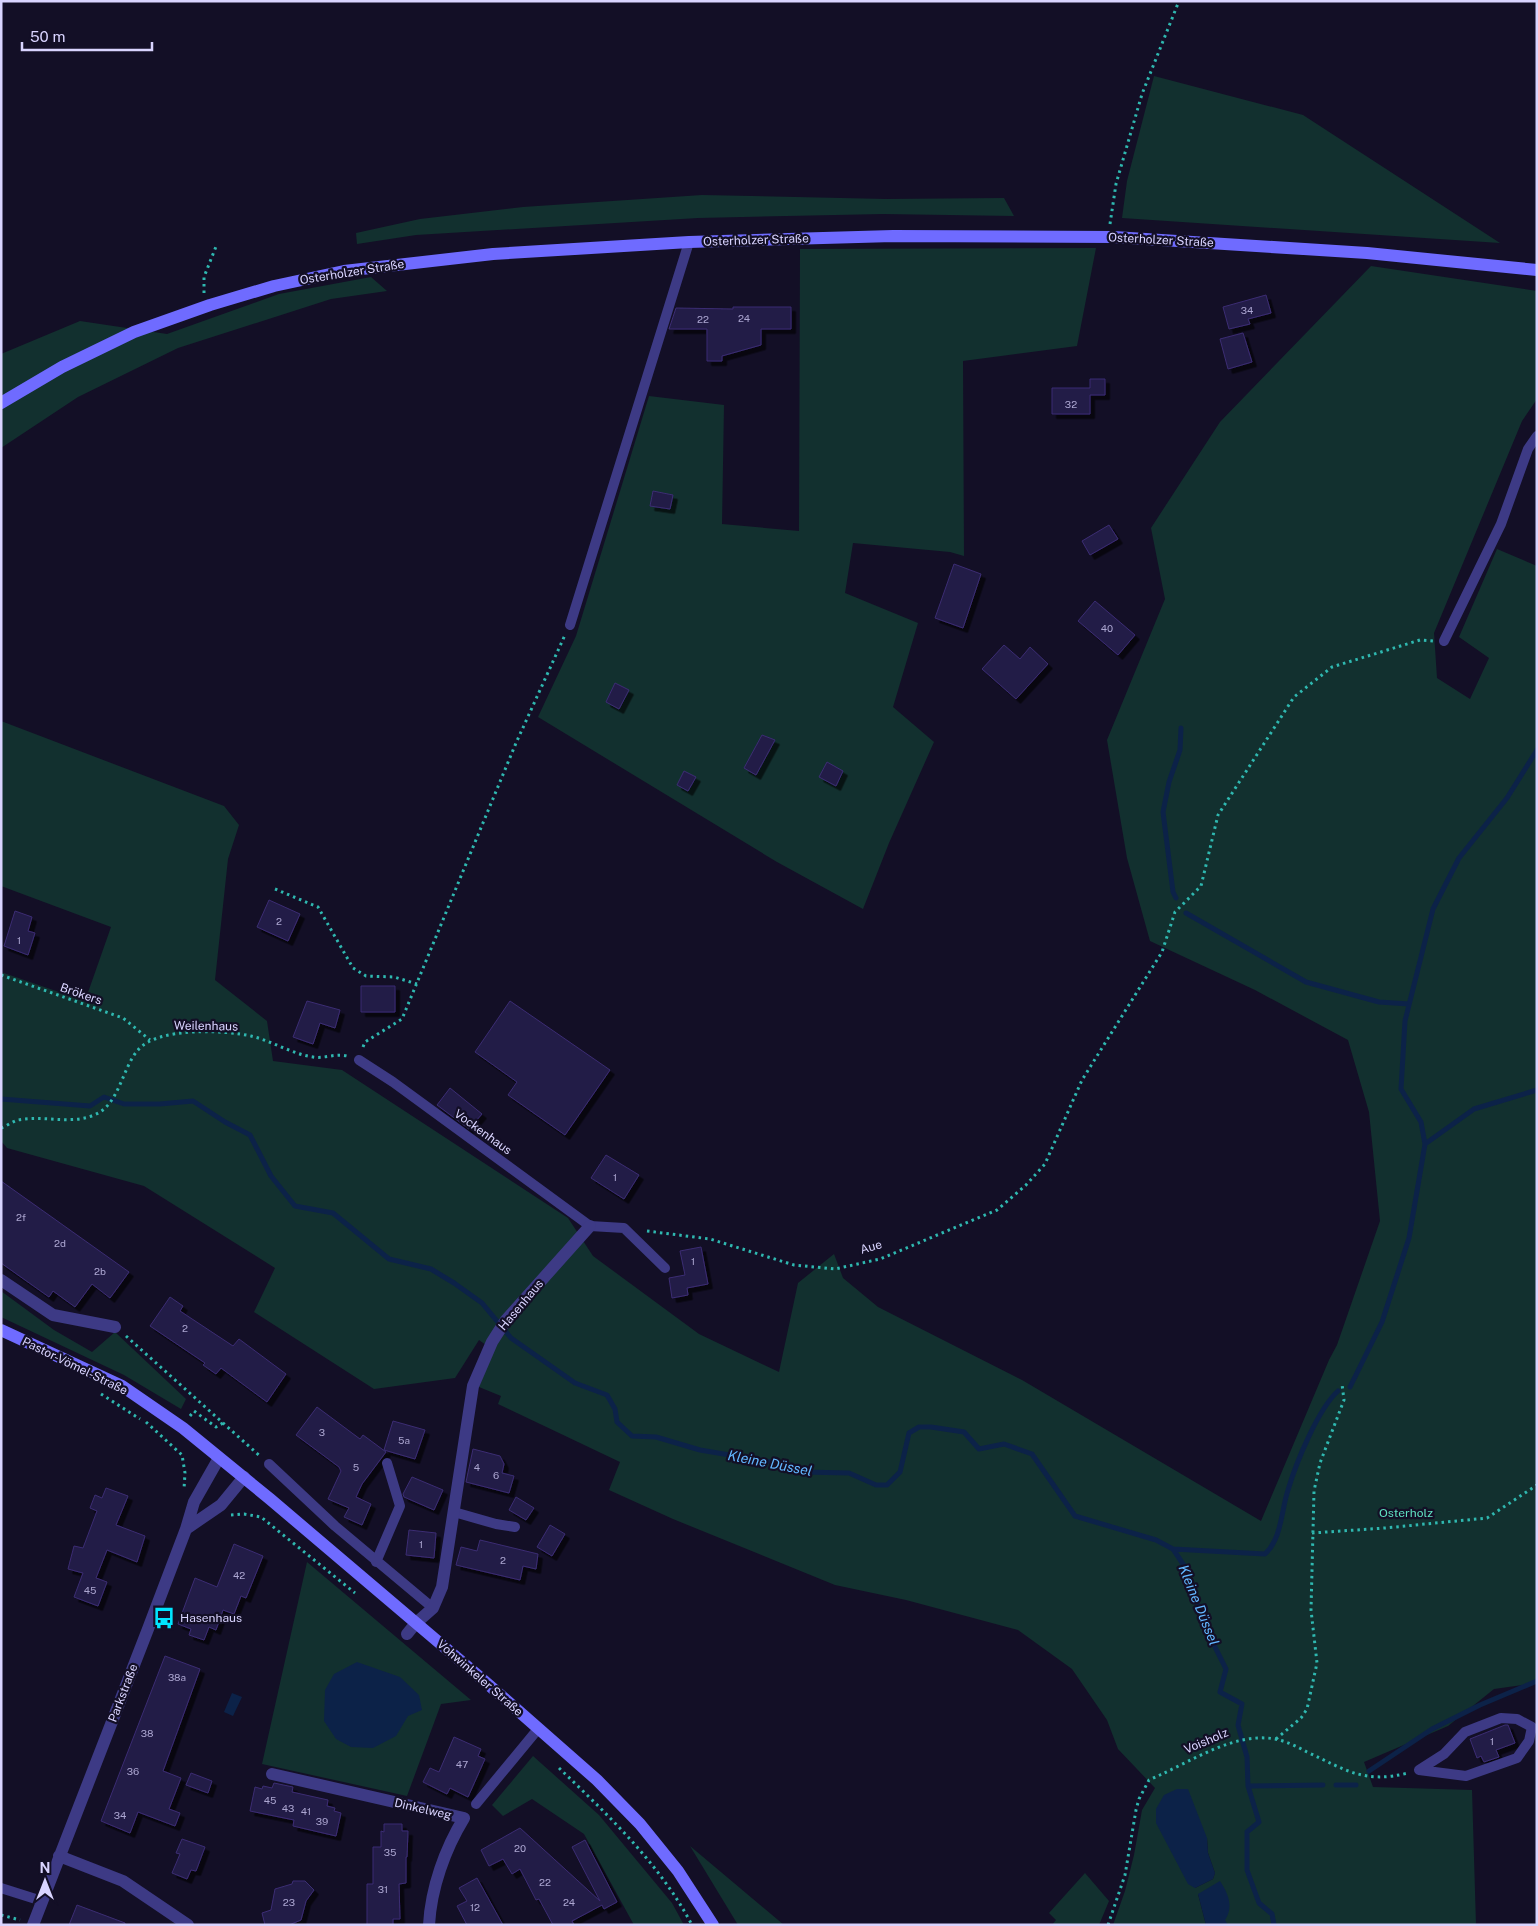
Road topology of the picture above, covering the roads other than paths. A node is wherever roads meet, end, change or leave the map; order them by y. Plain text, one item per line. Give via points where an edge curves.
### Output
1 (689, 242) junction
2 (1537, 270) edge
3 (1, 403) edge
4 (1537, 436) edge
5 (570, 626) road end
6 (1444, 641) road end
7 (358, 1060) road end
8 (590, 1226) junction
9 (665, 1268) dead end
10 (1, 1280) edge
11 (115, 1327) road end
12 (1, 1330) edge
13 (219, 1458) junction
14 (387, 1463) dead end
15 (269, 1464) road end
16 (244, 1477) junction
17 (454, 1512) junction
18 (515, 1528) dead end
19 (186, 1529) junction
20 (376, 1562) junction
21 (432, 1608) junction
22 (416, 1623) junction
23 (407, 1634) dead end
24 (538, 1729) junction
25 (1419, 1770) joint
26 (272, 1774) dead end
27 (476, 1804) dead end
28 (59, 1856) junction
29 (1, 1888) edge
30 (42, 1901) junction
31 (33, 1924) edge
32 (188, 1925) edge
33 (429, 1925) edge
34 (713, 1925) edge

1 - 2 main road, Osterholzer Straße via 893,236 1114,237 1367,253
1 - 3 main road, Osterholzer Straße via 493,254 344,271 274,286 134,332 62,367
1 - 5 lane
4 - 6 lane via 1528,450 1501,524
7 - 8 lane, Vockenhaus
8 - 9 lane via 624,1228
8 - 17 street, Hasenhaus via 506,1320 492,1342 473,1386
10 - 11 street via 53,1315
12 - 13 main road, Pastor-Vömel-Straße via 122,1386 183,1428
13 - 16 main road, Vohwinkeler Straße
13 - 19 street, Parkstraße via 194,1502
14 - 20 lane via 400,1506
15 - 20 lane
16 - 19 street via 221,1505
16 - 22 main road, Vohwinkeler Straße
17 - 18 lane
17 - 21 street, Hasenhaus via 442,1587
19 - 28 street, Parkstraße
20 - 21 lane
21 - 22 street, Hasenhaus
22 - 23 street, Hasenhaus
22 - 24 main road, Vohwinkeler Straße
24 - 27 lane
24 - 34 main road, Vohwinkeler Straße via 597,1780 640,1824 678,1871
25 - 25 lane via 1444,1754 1465,1732 1501,1718 1516,1719 1532,1727 1517,1758 1466,1776
26 - 33 street, Dinkelweg via 464,1818 443,1862
28 - 30 street, Parkstraße
28 - 32 street via 123,1881
29 - 30 lane
30 - 31 street, Parkstraße

